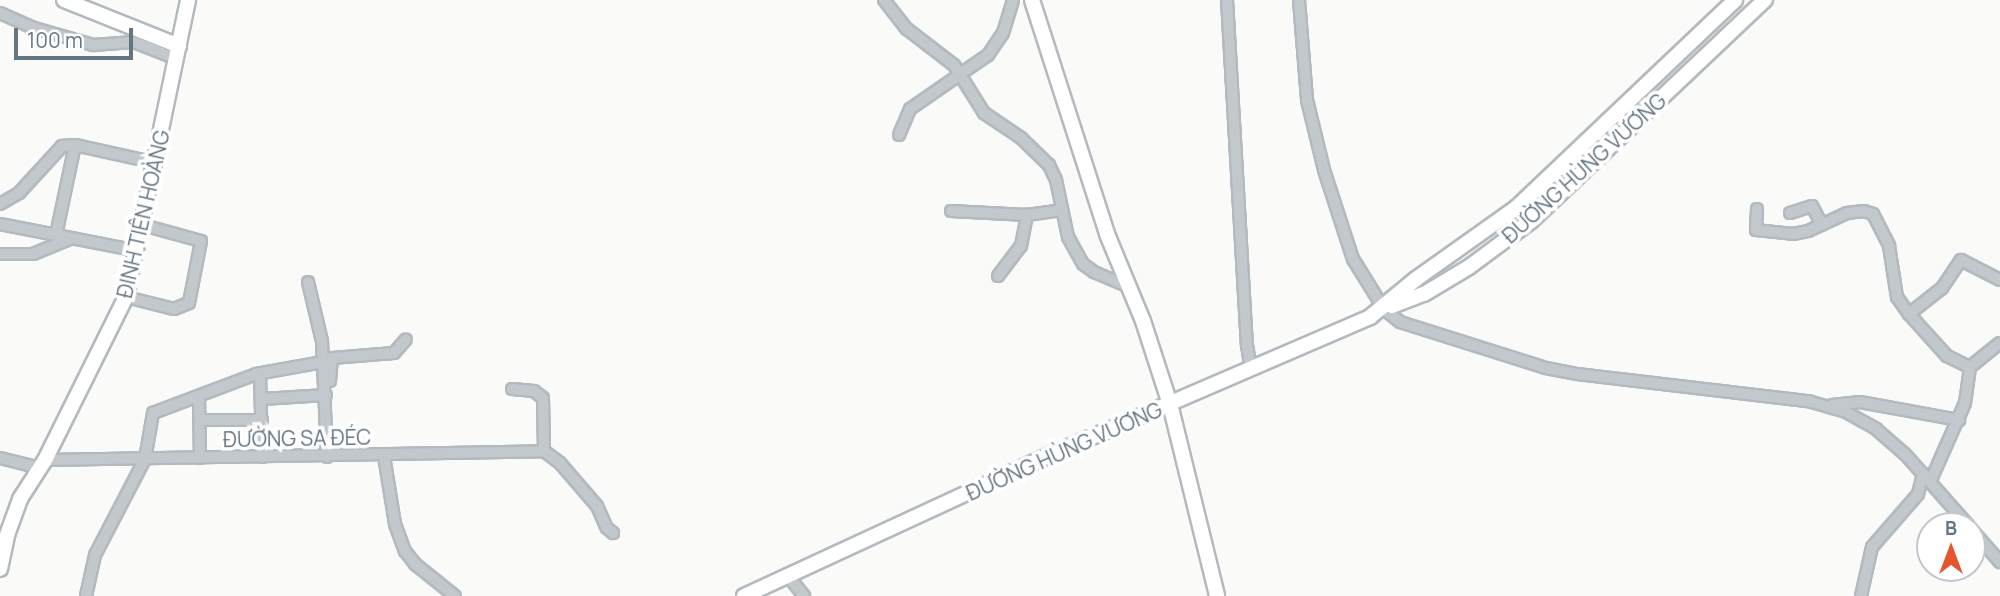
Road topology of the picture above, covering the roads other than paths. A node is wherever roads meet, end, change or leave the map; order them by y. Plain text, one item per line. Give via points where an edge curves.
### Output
1 (64, 0) edge
2 (188, 0) edge
3 (884, 0) edge
4 (1013, 0) edge
5 (1032, 0) edge
6 (1227, 0) edge
7 (1299, 0) edge
8 (1735, 0) edge
9 (1765, 0) edge
10 (0, 13) edge
11 (178, 52) junction
12 (961, 75) junction
13 (899, 135) dead end
14 (75, 145) junction
15 (156, 163) junction
16 (0, 204) edge
17 (1756, 209) dead end
18 (951, 211) dead end
19 (1062, 211) junction
20 (1790, 213) dead end
21 (1027, 215) junction
22 (0, 224) edge
23 (143, 225) junction
24 (1822, 225) junction
25 (56, 235) junction
26 (72, 238) junction
27 (137, 251) junction
28 (0, 254) edge
29 (998, 276) dead end
30 (2000, 280) edge
31 (309, 282) dead end
32 (1130, 287) junction
33 (126, 298) junction
34 (1384, 309) junction
35 (1909, 314) junction
36 (406, 339) dead end
37 (2000, 344) edge
38 (323, 362) junction
39 (1970, 367) junction
40 (1251, 370) junction
41 (260, 373) junction
42 (512, 389) dead end
43 (326, 391) junction
44 (199, 396) junction
45 (262, 399) junction
46 (1170, 404) junction
47 (1828, 406) junction
48 (200, 420) junction
49 (262, 420) junction
50 (1959, 420) junction
51 (544, 450) junction
52 (384, 456) junction
53 (262, 457) junction
54 (327, 457) junction
55 (0, 458) edge
56 (200, 458) junction
57 (145, 459) junction
58 (43, 464) junction
59 (1927, 478) junction
60 (1956, 512) edge
61 (613, 533) dead end
62 (1986, 546) edge
63 (2000, 562) edge
64 (0, 569) edge
65 (788, 576) junction
66 (86, 596) edge
67 (455, 596) edge
68 (744, 596) edge
69 (804, 596) edge
70 (1217, 596) edge
71 (1861, 596) edge

1 - 11 main road
2 - 11 main road, ĐINH TIÊN HOÀNG
3 - 12 street via 907,29
4 - 12 street via 995,47
5 - 32 main road via 1107,234
6 - 40 street
7 - 34 street via 1313,134 1353,259
8 - 34 main road, ĐƯỜNG HÙNG VƯƠNG via 1516,208 1416,279
9 - 34 main road, ĐƯỜNG HÙNG VƯƠNG via 1531,221 1424,294
10 - 11 street via 93,46 134,42
11 - 15 main road, ĐINH TIÊN HOÀNG
12 - 13 street via 910,109
12 - 19 street via 984,113 1021,138 1049,165
14 - 15 street
14 - 16 street via 62,146 19,193
14 - 25 street
15 - 23 main road, ĐINH TIÊN HOÀNG
17 - 24 street via 1759,231 1798,233
18 - 21 street
19 - 21 street
19 - 32 street via 1069,241 1083,264
20 - 24 street via 1812,206
21 - 29 street via 1021,246
22 - 25 street
23 - 27 main road, ĐINH TIÊN HOÀNG
23 - 33 street via 201,241 189,303 174,309
24 - 35 street via 1847,213 1872,214 1889,246 1896,294
25 - 26 street
26 - 27 street
26 - 28 street via 33,254
27 - 33 main road, ĐINH TIÊN HOÀNG
30 - 35 street via 1961,260 1947,283
31 - 38 street
32 - 46 main road
33 - 58 main road, ĐINH TIÊN HOÀNG
34 - 40 main road, ĐƯỜNG HÙNG VƯƠNG
34 - 47 street via 1400,322 1546,368
35 - 39 street via 1947,356
36 - 43 street via 394,354 334,357
37 - 39 street
38 - 41 street
38 - 43 street
39 - 50 street
40 - 46 main road, ĐƯỜNG HÙNG VƯƠNG
41 - 44 street
41 - 45 street
42 - 51 street via 534,391 543,398
43 - 45 street
43 - 54 street
44 - 48 street
44 - 57 street via 153,413
45 - 49 street
46 - 65 main road, ĐƯỜNG HÙNG VƯƠNG
46 - 70 main road
47 - 50 street via 1860,402
47 - 59 street via 1876,429
48 - 49 street
48 - 56 street
49 - 53 street
50 - 59 street
51 - 52 street
51 - 61 street via 597,506
52 - 54 street, ĐƯỜNG SA ĐÉC
52 - 67 street, ĐƯỜNG SA ĐÉC via 395,524 405,551
53 - 54 street, ĐƯỜNG SA ĐÉC
53 - 56 street, ĐƯỜNG SA ĐÉC
55 - 58 street, ĐƯỜNG SA ĐÉC
56 - 57 street, ĐƯỜNG SA ĐÉC
57 - 58 street, ĐƯỜNG SA ĐÉC
57 - 66 street via 95,555
58 - 64 main road, ĐINH TIÊN HOÀNG via 20,499 6,535
59 - 60 street
59 - 71 street via 1872,547
62 - 63 street
65 - 68 main road, ĐƯỜNG HÙNG VƯƠNG
65 - 69 street

